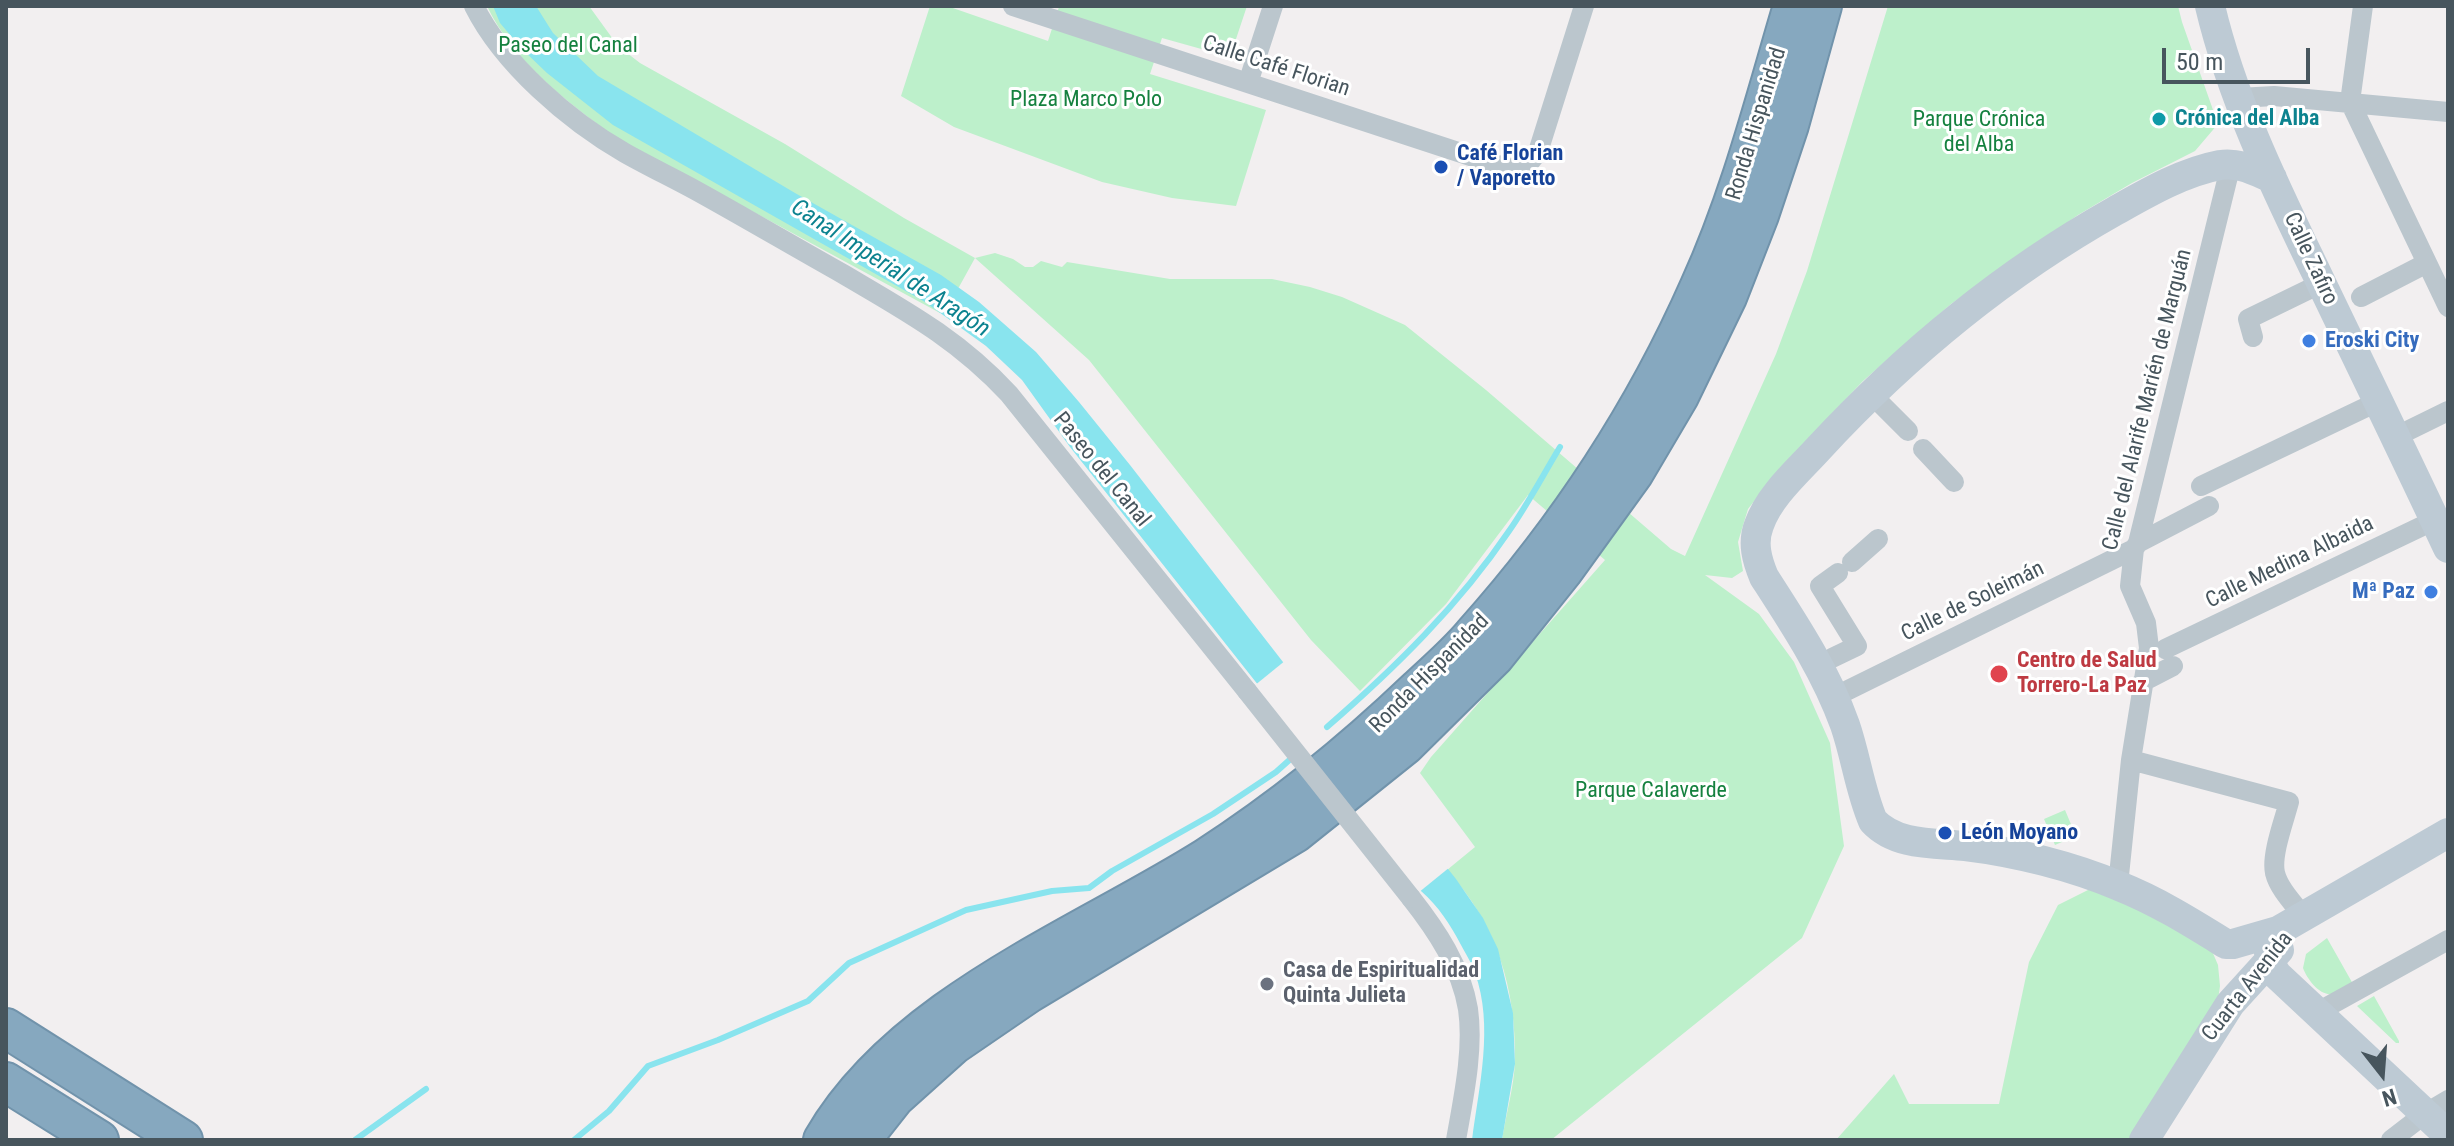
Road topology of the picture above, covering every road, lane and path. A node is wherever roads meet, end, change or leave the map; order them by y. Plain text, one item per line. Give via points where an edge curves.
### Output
1 (474, 6) edge
2 (1013, 6) edge
3 (1273, 6) edge
4 (1584, 6) edge
5 (1793, 6) edge
6 (1822, 6) edge
7 (2210, 6) edge
8 (2363, 6) edge
9 (1248, 83) junction
10 (2350, 102) junction
11 (2243, 108) junction
12 (2448, 112) edge
13 (2231, 164) junction
14 (2191, 173) junction
15 (2272, 178) junction
16 (2427, 263) junction
17 (2322, 283) junction
18 (2361, 297) dead end
19 (2448, 307) edge
20 (2250, 328) dead end
21 (2377, 402) junction
22 (1881, 404) dead end
23 (2448, 411) edge
24 (1908, 431) dead end
25 (2395, 437) junction
26 (2183, 446) dead end
27 (1923, 449) dead end
28 (2160, 450) junction
29 (1954, 482) dead end
30 (2435, 520) junction
31 (1878, 539) dead end
32 (2136, 546) junction
33 (2448, 548) edge
34 (1832, 658) dead end
35 (2142, 682) junction
36 (1834, 697) junction
37 (2131, 760) junction
38 (2448, 833) edge
39 (2118, 885) junction
40 (2291, 924) junction
41 (2448, 940) edge
42 (2226, 944) junction
43 (2270, 962) junction
44 (2230, 1004) junction
45 (2316, 1013) junction
46 (6, 1028) edge
47 (6, 1082) edge
48 (2437, 1107) edge
49 (2448, 1135) edge
50 (99, 1140) edge
51 (183, 1140) edge
52 (823, 1140) edge
53 (861, 1140) edge
54 (1456, 1140) edge
55 (2144, 1140) edge
56 (2391, 1140) edge

1 - 54 street, Paseo del Canal, bridge via 533,84 593,132 925,322 1009,394 1411,898 1451,956 1468,1007 1469,1033
2 - 9 street, Calle Café Florian
3 - 9 street
4 - 9 street, Calle Café Florian via 1538,152 1524,166 1510,169
5 - 52 highway, Ronda Hispanidad via 1730,212 1656,374 1612,453 1538,557 1472,637 1341,759 1281,806 1206,857 938,1017 870,1077
6 - 53 highway, Ronda Hispanidad via 1759,215 1679,396 1624,486 1495,656 1405,745 1295,833 1029,993 953,1045 895,1097
7 - 11 street, Calle Zafiro
8 - 10 street
10 - 11 street via 2274,96
10 - 12 street
10 - 16 street
11 - 14 street via 2218,152
11 - 15 street, Calle Zafiro
13 - 14 street
13 - 15 street
13 - 28 street, Calle del Alarife Marién de Marguán
14 - 36 street via 2093,223 1990,292 1879,386 1772,502 1755,538 1759,563
15 - 17 street, Calle Zafiro
16 - 18 street
16 - 19 street
17 - 20 street
17 - 21 street, Calle Zafiro
21 - 25 street, Calle Zafiro
21 - 32 street, Calle de Soleimán via 2207,491
22 - 24 street
23 - 25 street
25 - 30 street, Calle Zafiro
26 - 28 street
27 - 29 street
28 - 32 street, Calle del Alarife Marién de Marguán
30 - 33 street, Calle Zafiro
30 - 35 street, Calle Medina Albaida via 2169,658
31 - 34 street via 1820,586 1857,646
32 - 35 street, Calle del Alarife Marién de Marguán via 2130,586 2146,623 2149,648
32 - 36 street, Calle de Soleimán
35 - 37 street, Calle del Alarife Marién de Marguán
36 - 39 street via 1876,825 1902,839 1998,851
37 - 39 street, Calle del Alarife Marién de Marguán
37 - 40 street via 2289,802 2274,871
38 - 40 street, Cuarta Avenida
39 - 42 street
40 - 42 street, Cuarta Avenida
40 - 43 street via 2269,943
41 - 45 street
42 - 44 street via 2234,976
43 - 44 street, Cuarta Avenida
43 - 45 street
44 - 55 street, Cuarta Avenida
45 - 48 street
46 - 51 highway
47 - 50 highway
48 - 49 street
48 - 56 street

